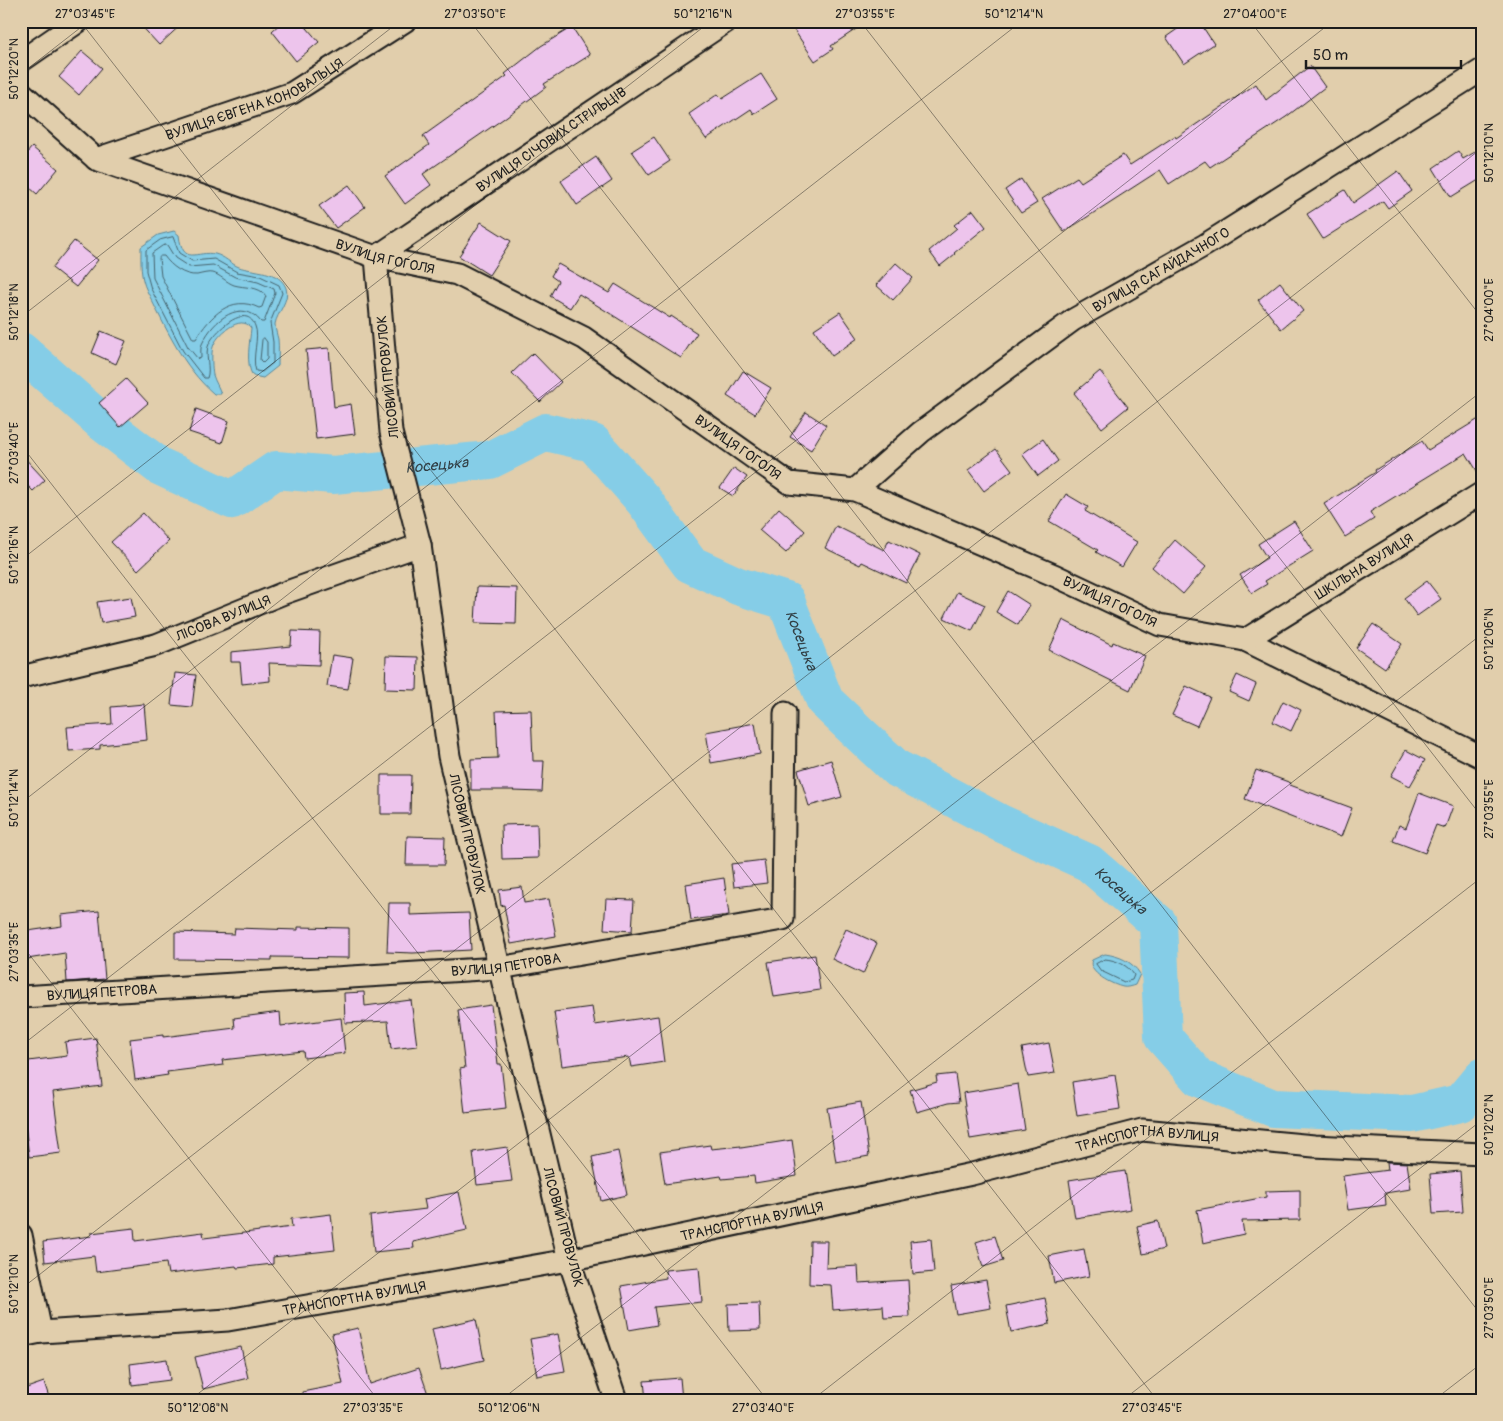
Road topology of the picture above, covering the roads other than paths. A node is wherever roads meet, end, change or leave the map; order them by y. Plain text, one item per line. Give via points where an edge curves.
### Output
1 (80, 21) edge
2 (405, 21) edge
3 (727, 21) edge
4 (21, 61) edge
5 (1482, 70) edge
6 (21, 92) edge
7 (96, 159) junction
8 (376, 257) junction
9 (855, 490) junction
10 (1482, 493) edge
11 (420, 545) junction
12 (1246, 640) junction
13 (21, 678) edge
14 (785, 714) dead end
15 (1482, 757) edge
16 (499, 968) junction
17 (21, 997) edge
18 (1482, 1154) edge
19 (21, 1235) edge
20 (569, 1260) junction
21 (31, 1334) edge
22 (616, 1400) edge

1 - 4 street
2 - 7 street, ВУЛИЦЯ ЄВГЕНА КОНОВАЛЬЦЯ via 292,93
3 - 8 street, ВУЛИЦЯ СІЧОВИХ СТРІЛЬЦІВ
5 - 9 street, ВУЛИЦЯ САГАЙДАЧНОГО via 1205,245 1073,320 921,432
6 - 7 street, ВУЛИЦЯ ГОГОЛЯ
7 - 8 street, ВУЛИЦЯ ГОГОЛЯ
8 - 9 street, ВУЛИЦЯ ГОГОЛЯ via 457,274 584,338 789,483
8 - 11 street, ЛІСОВИЙ ПРОВУЛОК via 392,432
9 - 12 street, ВУЛИЦЯ ГОГОЛЯ via 1056,576 1160,625
10 - 12 street, ШКІЛЬНА ВУЛИЦЯ
11 - 13 street, ЛІСОВА ВУЛИЦЯ via 284,592 156,645
11 - 16 street, ЛІСОВИЙ ПРОВУЛОК via 449,756
12 - 15 street, ВУЛИЦЯ ГОГОЛЯ
14 - 16 street, ВУЛИЦЯ ПЕТРОВА via 783,919
16 - 17 street, ВУЛИЦЯ ПЕТРОВА
16 - 20 street, ЛІСОВИЙ ПРОВУЛОК
18 - 20 street, ТРАНСПОРТНА ВУЛИЦЯ via 1314,1146 1142,1130 972,1174
19 - 21 street
20 - 21 street, ТРАНСПОРТНА ВУЛИЦЯ via 228,1320
20 - 22 street, ЛІСОВИЙ ПРОВУЛОК

